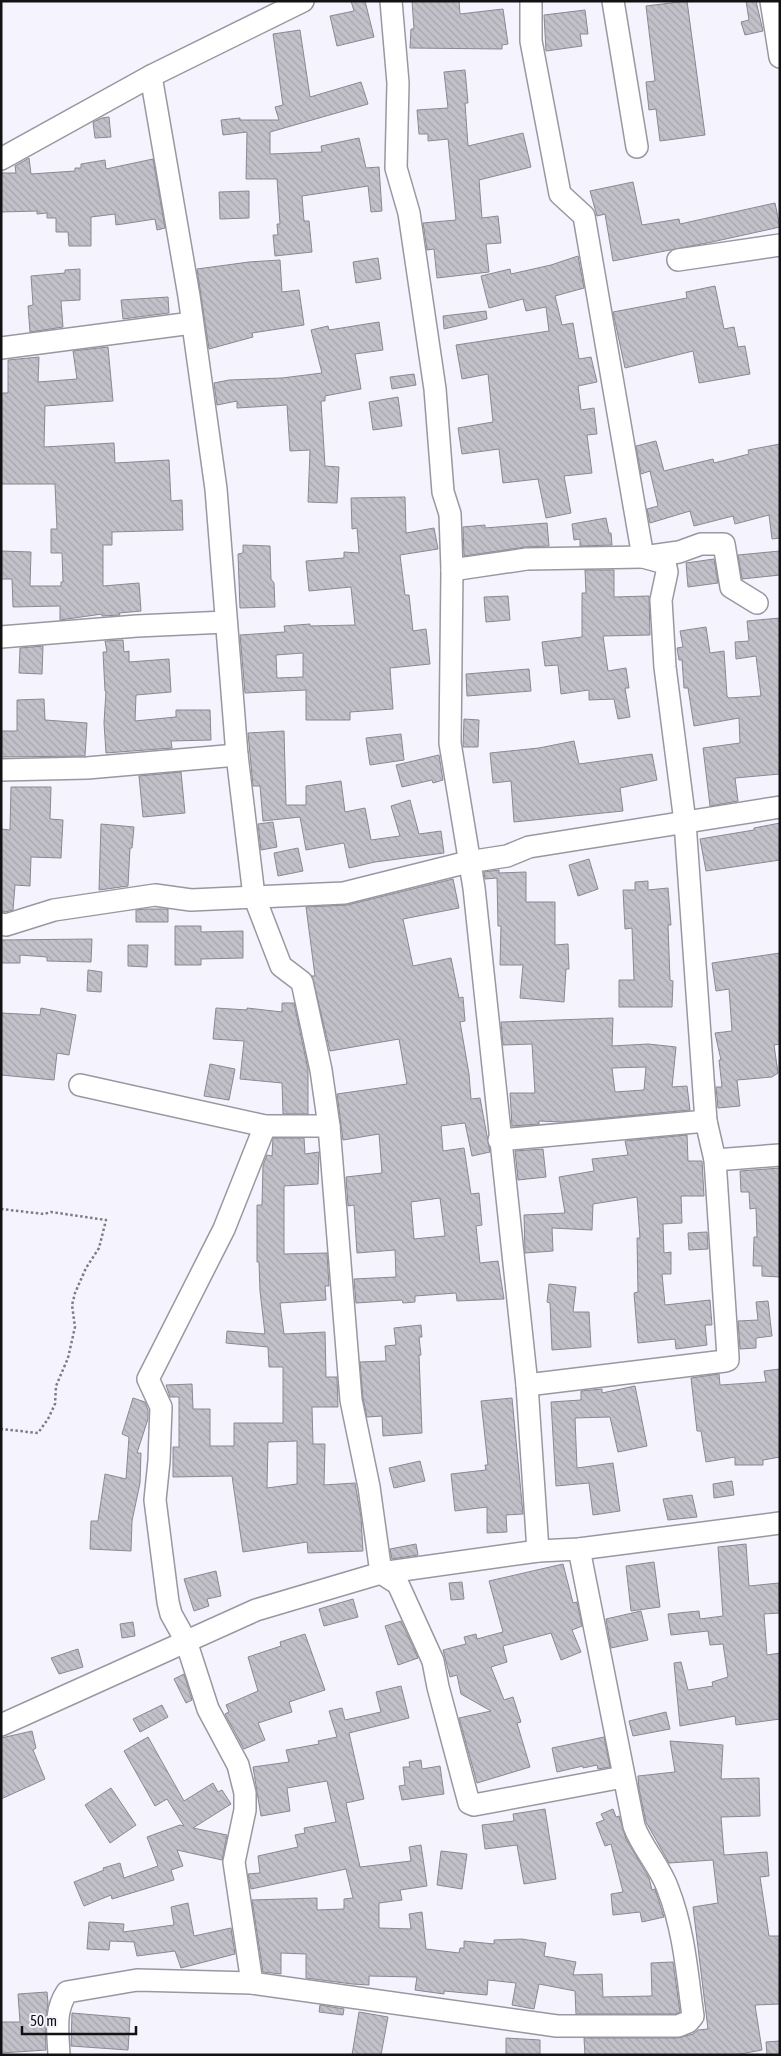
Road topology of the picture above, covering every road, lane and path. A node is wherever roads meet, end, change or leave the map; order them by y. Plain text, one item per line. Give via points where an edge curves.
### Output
1 (303, 1) edge
2 (391, 1) edge
3 (531, 1) edge
4 (613, 1) edge
5 (771, 1) edge
6 (780, 57) edge
7 (152, 76) junction
8 (637, 147) dead end
9 (1, 159) edge
10 (780, 246) edge
11 (678, 260) dead end
12 (192, 323) junction
13 (1, 348) edge
14 (643, 557) junction
15 (452, 570) junction
16 (757, 603) dead end
17 (226, 622) junction
18 (1, 638) edge
19 (237, 755) junction
20 (1, 770) edge
21 (780, 807) edge
22 (685, 822) junction
23 (468, 862) junction
24 (254, 896) junction
25 (1, 924) edge
26 (80, 1085) dead end
27 (706, 1121) junction
28 (265, 1126) junction
29 (329, 1126) junction
30 (499, 1140) junction
31 (780, 1155) edge
32 (715, 1160) junction
33 (1, 1209) edge
34 (527, 1385) junction
35 (1, 1430) edge
36 (780, 1523) edge
37 (579, 1549) junction
38 (538, 1551) junction
39 (381, 1573) junction
40 (186, 1641) junction
41 (1, 1725) edge
42 (623, 1776) junction
43 (252, 1982) junction
44 (59, 2055) edge

1 - 7 street
2 - 15 street via 398,83 396,168 409,213 435,388 443,492 450,514
3 - 14 street via 532,41 560,194 584,216
4 - 8 street
5 - 6 street
7 - 9 street
7 - 12 street
10 - 11 street
12 - 13 street
12 - 17 street via 216,489
14 - 15 street via 527,559
14 - 16 street via 679,552 701,544 724,544 731,587
14 - 22 street via 665,564 667,572 661,600 665,667
15 - 23 street via 450,743
17 - 18 street
17 - 19 street
19 - 20 street via 87,768
19 - 24 street
21 - 22 street
22 - 23 street via 529,847 507,856
22 - 27 street
23 - 24 street via 344,893
23 - 30 street via 474,888
24 - 25 street via 191,900 155,895 54,910
24 - 29 street via 281,966 302,982
26 - 28 street
27 - 30 street
27 - 32 street
28 - 29 street
28 - 40 street via 224,1229 148,1379 161,1407 155,1500 168,1602
29 - 39 street via 352,1400
30 - 34 street
31 - 32 street
32 - 34 street via 728,1360
33 - 35 path via 106,1220 99,1248 74,1293 75,1327 68,1358 56,1386 52,1412 38,1433
34 - 38 street
36 - 37 street
37 - 38 street
37 - 42 street
38 - 39 street
39 - 40 street via 256,1610
39 - 42 street via 398,1584 433,1661 470,1803 474,1805
40 - 41 street
40 - 43 street via 208,1708 238,1765 246,1793 234,1862
42 - 43 street via 637,1833 660,1869 682,1932 693,2016 688,2022 678,2026 557,2026
43 - 44 street via 137,1980 67,1992 60,2003

